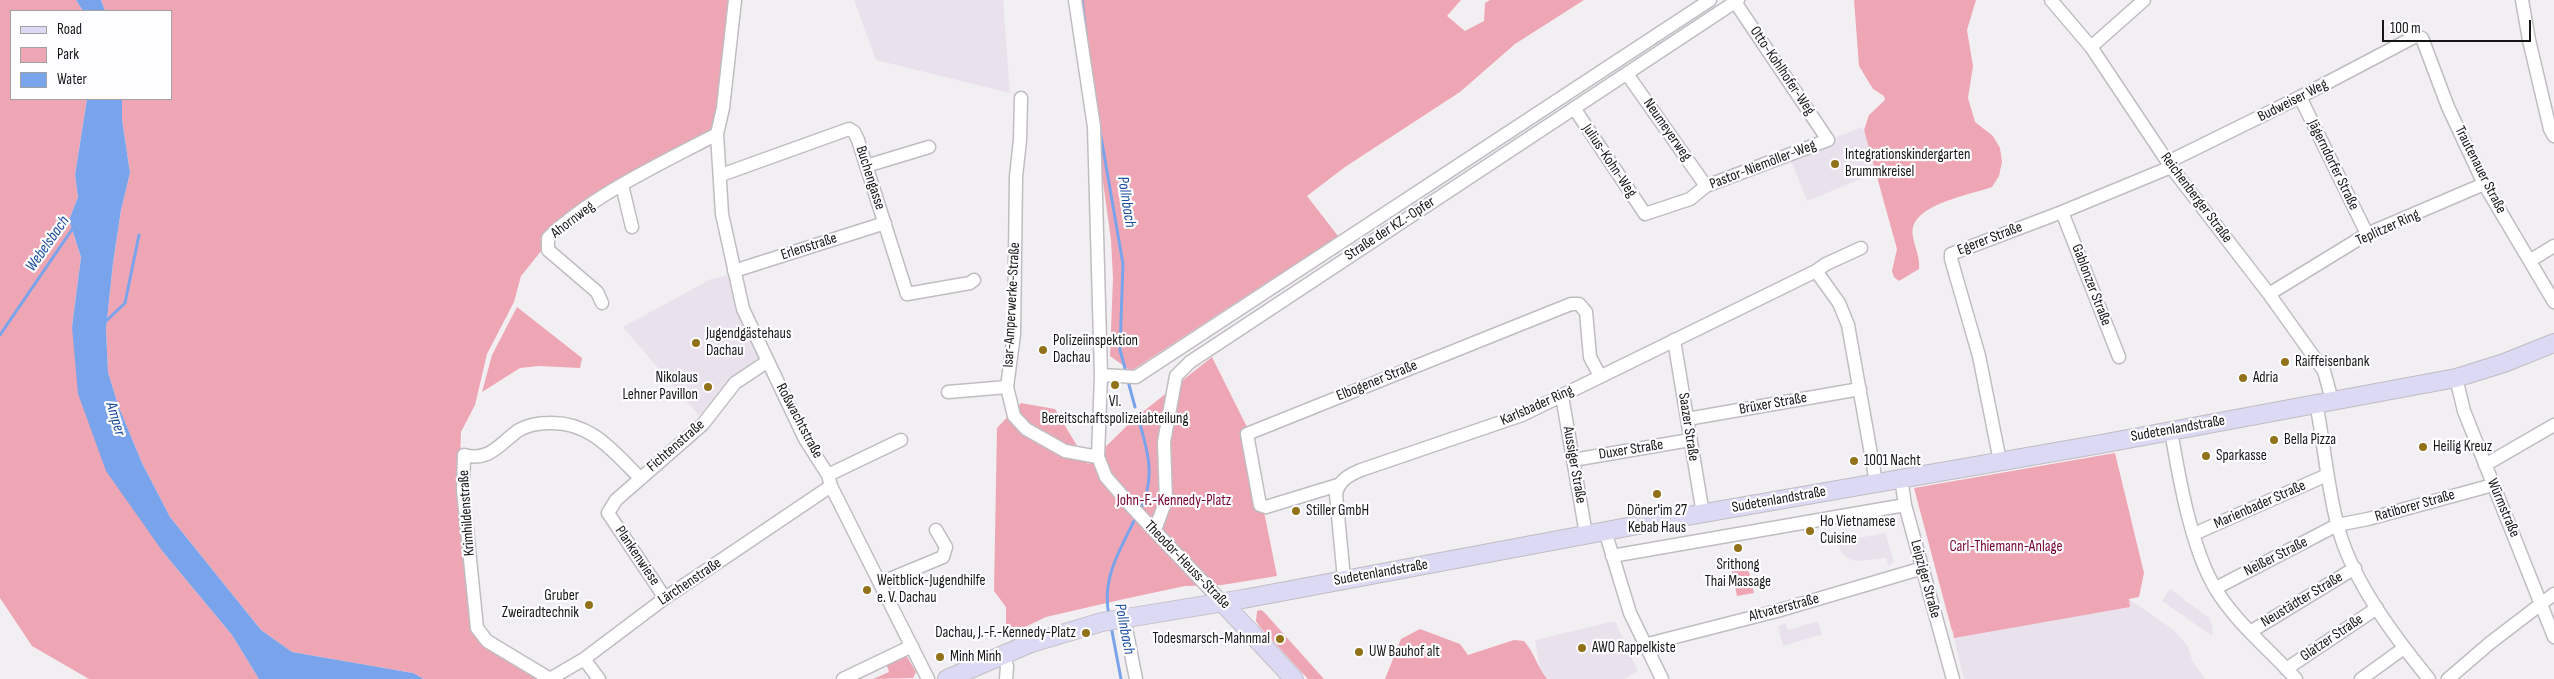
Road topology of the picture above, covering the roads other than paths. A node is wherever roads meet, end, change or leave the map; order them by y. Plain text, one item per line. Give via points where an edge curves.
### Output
1 (735, 0) edge
2 (1075, 0) edge
3 (1710, 0) edge
4 (2051, 0) edge
5 (2144, 0) edge
6 (2522, 0) edge
7 (1736, 1) edge
8 (2416, 36) joint
9 (2091, 47) junction
10 (1627, 74) junction
11 (2300, 97) junction
12 (1021, 98) dead end
13 (1574, 108) junction
14 (717, 134) junction
15 (2554, 136) edge
16 (1828, 140) joint
17 (929, 147) dead end
18 (2170, 165) junction
19 (866, 166) junction
20 (721, 175) junction
21 (2484, 184) junction
22 (622, 185) junction
23 (1706, 186) junction
24 (2062, 212) junction
25 (1645, 214) joint
26 (885, 223) junction
27 (632, 227) dead end
28 (2367, 234) junction
29 (2554, 246) edge
30 (1861, 248) dead end
31 (2531, 260) junction
32 (734, 271) junction
33 (1816, 271) junction
34 (974, 280) dead end
35 (2269, 294) junction
36 (2554, 302) edge
37 (602, 303) dead end
38 (1674, 340) junction
39 (2554, 343) edge
40 (2119, 357) dead end
41 (768, 361) junction
42 (1101, 375) junction
43 (1600, 376) junction
44 (2456, 378) junction
45 (1007, 387) junction
46 (1860, 389) junction
47 (948, 392) dead end
48 (1562, 396) junction
49 (2324, 402) junction
50 (1687, 419) junction
51 (2554, 425) edge
52 (2171, 431) junction
53 (902, 440) dead end
54 (1690, 440) junction
55 (1098, 457) junction
56 (1572, 460) junction
57 (2000, 461) junction
58 (2485, 465) junction
59 (2326, 476) junction
60 (640, 478) junction
61 (1901, 478) junction
62 (830, 481) junction
63 (1876, 482) junction
64 (2493, 485) junction
65 (1338, 486) junction
66 (1905, 505) junction
67 (608, 513) joint
68 (1702, 514) junction
69 (2337, 525) junction
70 (936, 530) dead end
71 (1155, 530) junction
72 (1606, 531) junction
73 (1586, 534) junction
74 (2194, 534) junction
75 (1612, 556) junction
76 (1922, 568) junction
77 (2355, 568) junction
78 (1344, 579) junction
79 (880, 583) junction
80 (2216, 588) junction
81 (2554, 594) edge
82 (665, 598) junction
83 (1223, 603) junction
84 (2541, 604) junction
85 (2377, 608) junction
86 (1114, 620) junction
87 (2250, 632) junction
88 (2554, 637) edge
89 (1644, 644) junction
90 (912, 646) junction
91 (2404, 648) junction
92 (1003, 655) junction
93 (584, 659) junction
94 (2286, 668) junction
95 (550, 679) edge
96 (599, 679) edge
97 (843, 679) edge
98 (928, 679) edge
99 (948, 679) edge
100 (1006, 679) edge
101 (1136, 679) edge
102 (1294, 679) edge
103 (1662, 679) edge
104 (1954, 679) edge
105 (2296, 679) edge
106 (2361, 679) edge
107 (2429, 679) edge
108 (2448, 679) edge

1 - 14 street, Roßwachtstraße
2 - 42 street, Theodor-Heuss-Straße via 1094,127
3 - 42 street via 1136,377
4 - 9 street, Reichenberger Straße
5 - 9 street
6 - 15 street via 2550,130
7 - 10 street, Straße der KZ.-Opfer
7 - 16 street, Otto-Kohlhofer-Weg
8 - 11 street, Budweiser Weg
8 - 21 street, Trautenauer Straße via 2422,38 2448,107
9 - 18 street, Reichenberger Straße
10 - 13 street, Straße der KZ.-Opfer
10 - 23 street, Neumeyerweg
11 - 18 street, Budweiser Weg
11 - 28 street, Jägerndorfer Straße
12 - 45 street, Isar-Amperwerke-Straße via 1016,176 1014,334
13 - 25 street, Julius-Kohn-Weg
13 - 71 street, Straße der KZ.-Opfer via 1190,362 1176,376 1164,442 1166,500
14 - 20 street, Roßwachtstraße
14 - 22 street, Ahornweg
16 - 23 street, Pastor-Niemöller-Weg
17 - 19 street
18 - 24 street, Egerer Straße
18 - 35 street, Reichenberger Straße
19 - 20 street, Buchengasse via 858,140 849,129
19 - 26 street, Buchengasse
20 - 32 street, Roßwachtstraße via 722,214
21 - 28 street, Teplitzer Ring
21 - 31 street, Trautenauer Straße
22 - 27 street
22 - 37 street, Ahornweg via 560,226 548,238 546,245 597,292
23 - 25 street, Pastor-Niemöller-Weg via 1690,199
24 - 40 street, Gablonzer Straße
24 - 57 street, Egerer Straße via 1952,254
26 - 32 street, Erlenstraße
26 - 34 street, Buchengasse via 907,294
28 - 35 street, Teplitzer Ring
29 - 31 street
30 - 33 street, Karlsbader Ring
31 - 36 street, Trautenauer Straße
32 - 41 street, Roßwachtstraße via 743,309
33 - 38 street, Karlsbader Ring
33 - 46 street via 1844,314
35 - 49 street, Reichenberger Straße via 2324,371
38 - 43 street, Karlsbader Ring
38 - 50 street, Saazer Straße
39 - 44 street, Sudetenlandstraße via 2504,364
41 - 60 street, Fichtenstraße via 735,383 703,424
41 - 62 street, Roßwachtstraße via 805,439
42 - 55 street, Theodor-Heuss-Straße
43 - 48 street, Karlsbader Ring
43 - 65 street, Elbogener Straße via 1590,357 1586,312 1579,304 1571,304 1247,434 1260,505 1266,507
44 - 49 street, Sudetenlandstraße
44 - 58 street, Würmstraße via 2464,411
45 - 47 street
45 - 55 street, Isar-Amperwerke-Straße via 1014,416 1026,429 1065,451
46 - 50 street, Brüxer Straße
46 - 63 street
48 - 56 street, Aussiger Straße
48 - 65 street, Karlsbader Ring via 1522,415 1353,473
49 - 52 street, Sudetenlandstraße
49 - 59 street, Reichenberger Straße
50 - 54 street, Saazer Straße
51 - 58 street
52 - 57 street, Sudetenlandstraße
52 - 74 street
53 - 62 street, Lärchenstraße
54 - 56 street, Duxer Straße
54 - 68 street, Saazer Straße
55 - 71 street, Theodor-Heuss-Straße via 1106,477
56 - 73 street, Aussiger Straße
57 - 61 street, Sudetenlandstraße
58 - 64 street, Würmstraße
59 - 69 street, Reichenberger Straße
59 - 74 street, Marienbader Straße
60 - 67 street, Fichtenstraße via 616,500
60 - 95 street, Krimhildenstraße via 598,437 581,427 559,422 529,426 488,455 472,457 464,454 463,490 477,628 487,641
61 - 63 street, Sudetenlandstraße
61 - 66 street, Leipziger Straße
62 - 79 street, Roßwachtstraße
62 - 82 street, Lärchenstraße
63 - 68 street, Sudetenlandstraße
64 - 69 street, Ratiborer Straße
64 - 84 street, Würmstraße
65 - 78 street via 1338,530
66 - 75 street, Sudetenlandstraße
66 - 76 street, Leipziger Straße
67 - 82 street, Plankenwiese
68 - 72 street, Sudetenlandstraße
69 - 77 street, Reichenberger Straße
69 - 80 street, Neißer Straße
70 - 79 street via 946,547 943,557
71 - 83 street, Theodor-Heuss-Straße
72 - 73 street, Sudetenlandstraße
72 - 75 street
73 - 78 street, Sudetenlandstraße
74 - 80 street
75 - 89 street via 1630,613
76 - 89 street, Altvaterstraße via 1777,611
76 - 104 street, Leipziger Straße
77 - 85 street, Reichenberger Straße
77 - 87 street, Neustädter Straße
78 - 83 street, Sudetenlandstraße
79 - 90 street, Roßwachtstraße
80 - 87 street
81 - 84 street
82 - 93 street, Lärchenstraße
83 - 86 street, Sudetenlandstraße
83 - 102 street, Theodor-Heuss-Straße
84 - 88 street, Würmstraße
84 - 108 street
85 - 91 street, Reichenberger Straße
85 - 94 street, Glatzer Straße
86 - 92 street, Sudetenlandstraße via 1062,632
86 - 101 street
87 - 94 street
89 - 103 street
90 - 97 street
90 - 98 street, Roßwachtstraße
91 - 106 street
91 - 107 street, Reichenberger Straße
92 - 99 street, Sudetenlandstraße
92 - 100 street
93 - 95 street, Lärchenstraße
93 - 96 street
94 - 105 street

